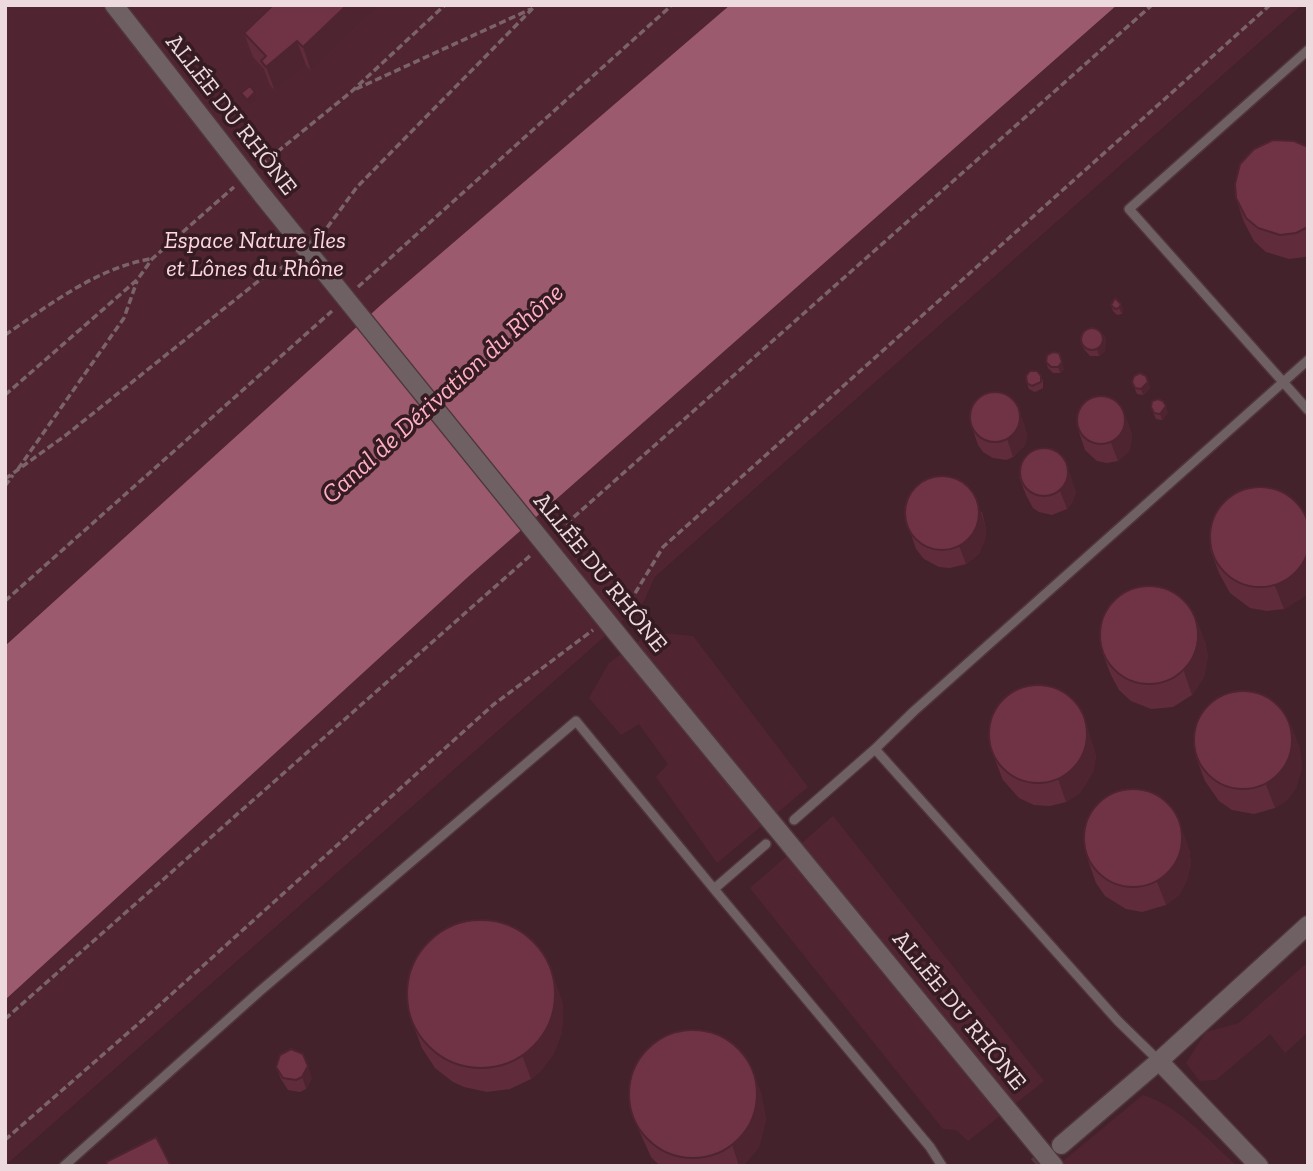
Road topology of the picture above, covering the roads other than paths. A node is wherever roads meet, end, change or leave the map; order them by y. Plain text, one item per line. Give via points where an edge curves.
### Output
1 (114, 5) edge
2 (1308, 50) edge
3 (1308, 360) edge
4 (1283, 382) junction
5 (1308, 410) edge
6 (875, 749) junction
7 (794, 820) dead end
8 (766, 844) dead end
9 (713, 889) junction
10 (1308, 925) edge
11 (1159, 1061) junction
12 (1061, 1145) tunnel mouth
13 (64, 1166) edge
14 (942, 1166) edge
15 (1054, 1166) edge
16 (1259, 1166) edge

1 - 15 street, ALLÉE DU RHÔNE, bridge via 246,176
2 - 4 lane via 1129,209
3 - 4 lane
4 - 5 lane
4 - 6 lane
6 - 7 lane
6 - 11 lane
8 - 9 lane
9 - 13 lane via 576,721 260,991
9 - 14 lane
10 - 11 street
11 - 12 street
11 - 16 street

